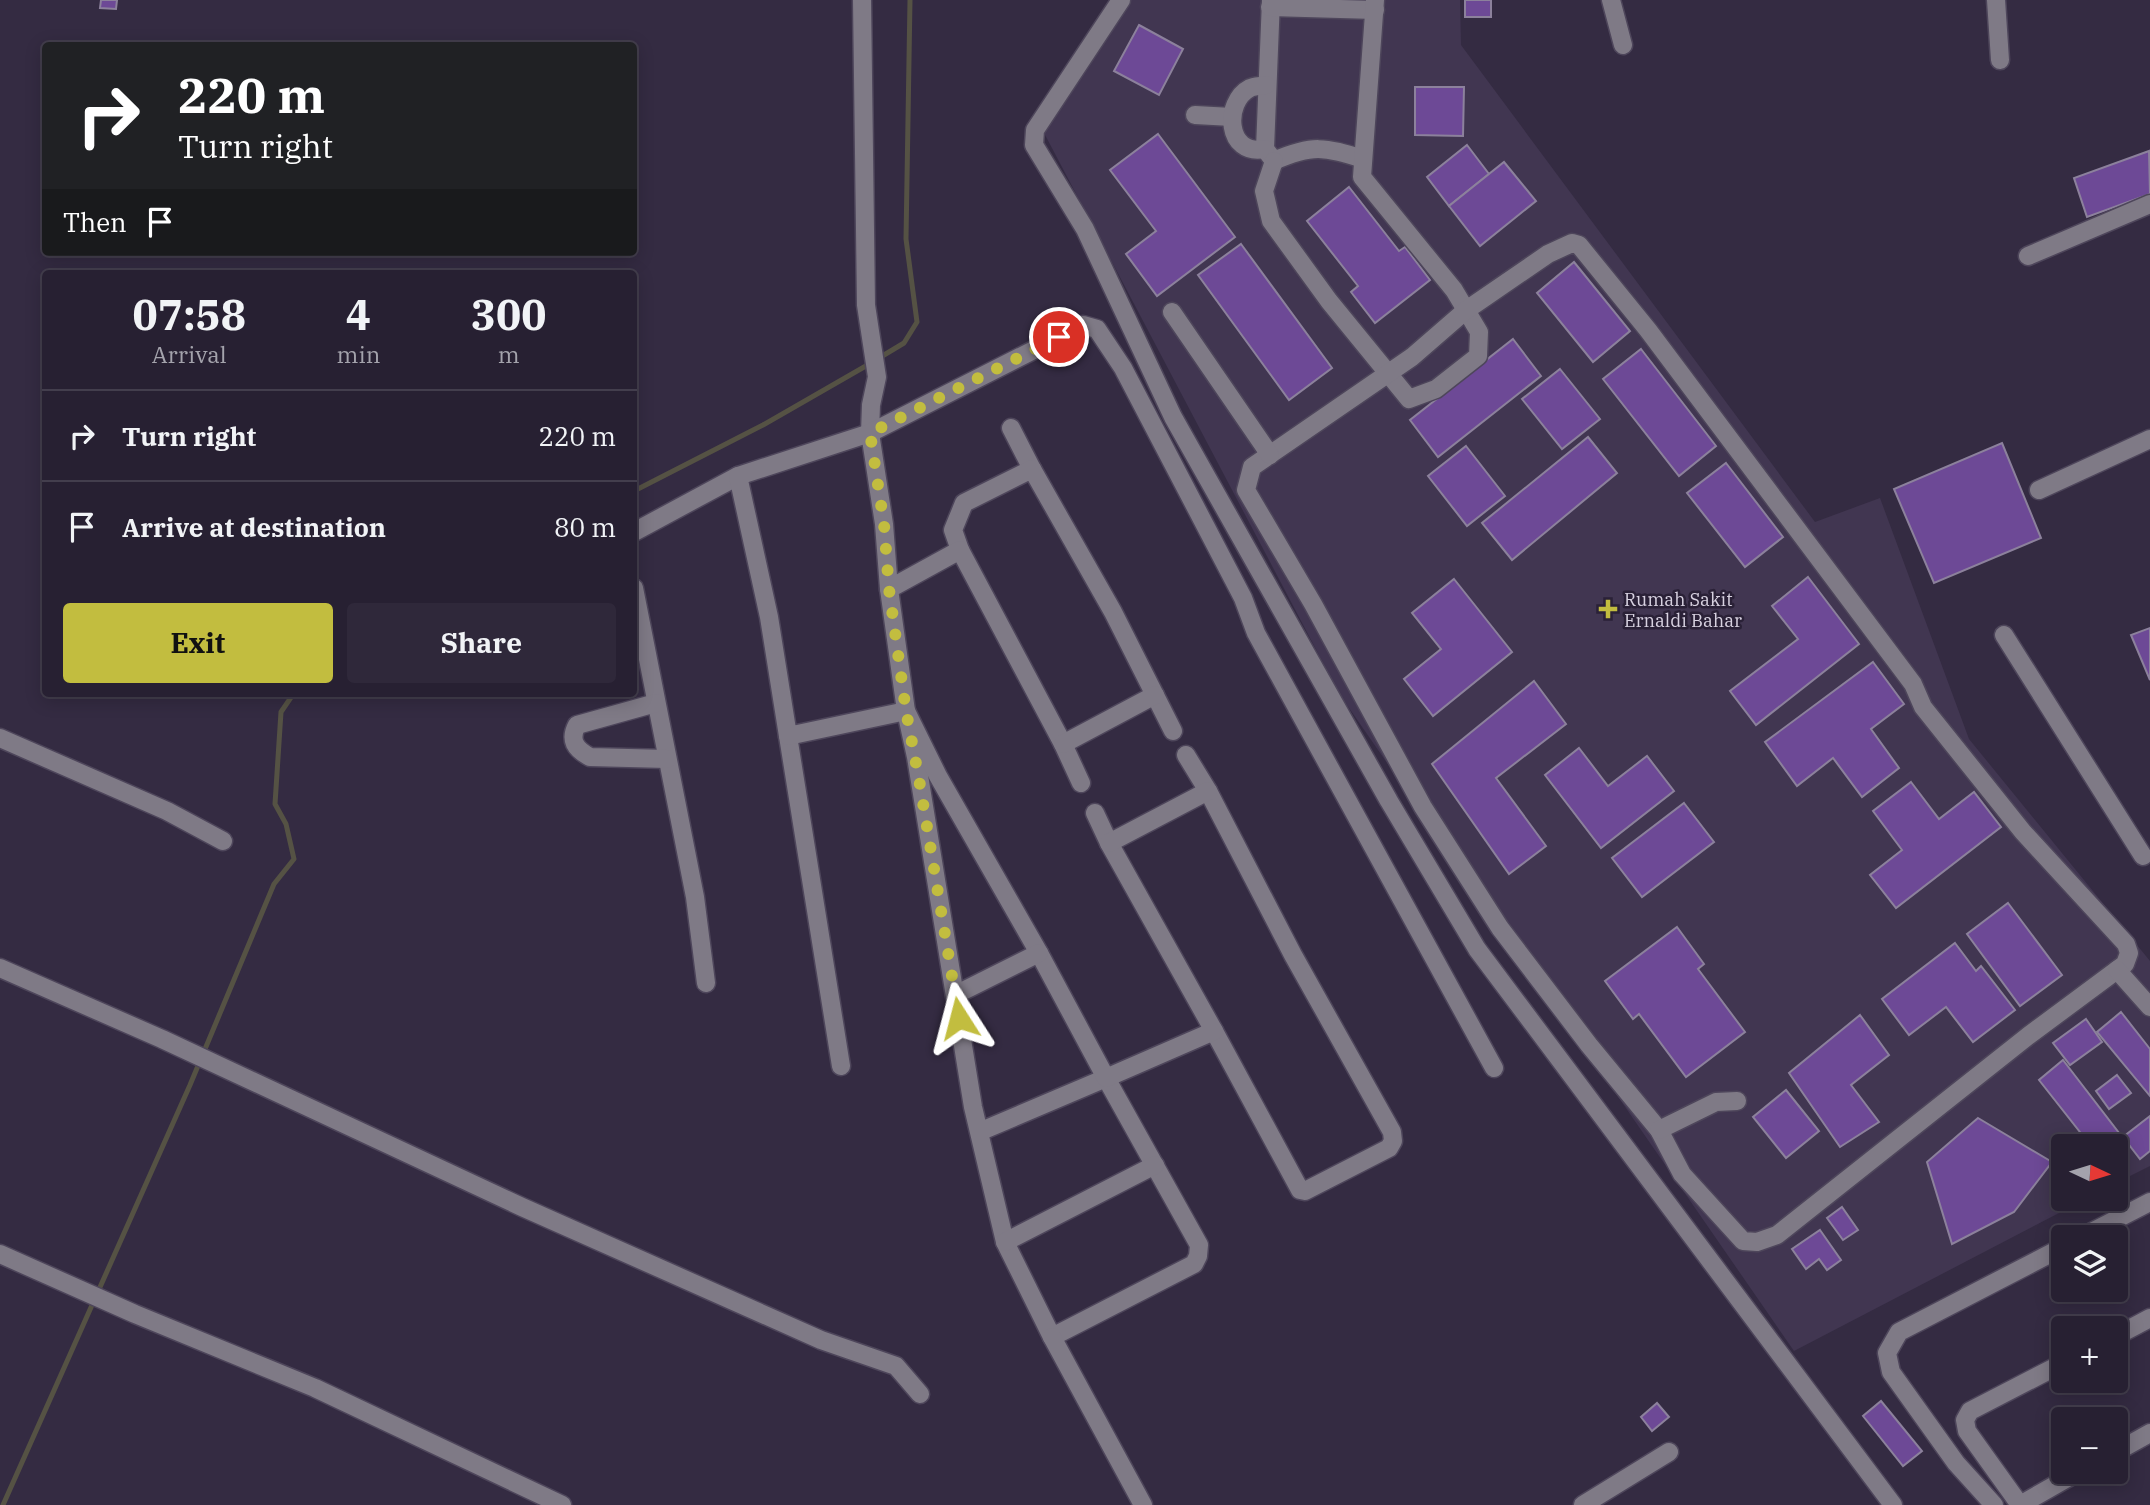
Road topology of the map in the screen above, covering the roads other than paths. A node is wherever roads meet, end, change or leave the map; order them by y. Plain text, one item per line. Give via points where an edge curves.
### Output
1 (862, 0) edge
2 (1121, 0) edge
3 (1611, 0) edge
4 (1996, 0) edge
5 (1270, 4) edge
6 (1375, 5) edge
7 (1623, 45) dead end
8 (2000, 60) dead end
9 (1266, 86) junction
10 (1195, 115) dead end
11 (1232, 117) junction
12 (1269, 155) junction
13 (1363, 159) junction
14 (2150, 204) edge
15 (2028, 256) dead end
16 (1465, 311) junction
17 (1172, 312) dead end
18 (1389, 372) junction
19 (1011, 428) dead end
20 (870, 433) junction
21 (2150, 439) edge
22 (1270, 455) junction
23 (1032, 469) junction
24 (738, 476) junction
25 (2039, 490) dead end
26 (637, 530) edge
27 (960, 550) junction
28 (889, 589) junction
29 (637, 603) edge
30 (2004, 635) dead end
31 (1155, 695) junction
32 (656, 703) junction
33 (906, 711) junction
34 (1173, 731) dead end
35 (788, 736) junction
36 (0, 738) edge
37 (1063, 744) junction
38 (1186, 755) dead end
39 (667, 759) junction
40 (1081, 783) dead end
41 (1208, 791) junction
42 (1095, 813) dead end
43 (223, 841) dead end
44 (1109, 843) junction
45 (2148, 858) edge
46 (1039, 953) junction
47 (0, 968) edge
48 (2117, 970) junction
49 (706, 983) dead end
50 (955, 995) junction
51 (2150, 1007) edge
52 (1214, 1031) junction
53 (841, 1066) dead end
54 (1494, 1068) dead end
55 (1106, 1078) junction
56 (1737, 1101) dead end
57 (1659, 1129) junction
58 (979, 1132) junction
59 (1155, 1165) junction
60 (2150, 1202) edge
61 (2105, 1225) edge
62 (1005, 1242) junction
63 (2051, 1253) edge
64 (0, 1254) edge
65 (2150, 1318) edge
66 (2128, 1330) edge
67 (1052, 1336) junction
68 (2051, 1369) edge
69 (920, 1394) dead end
70 (2150, 1433) edge
71 (2128, 1445) edge
72 (1669, 1452) dead end
73 (2057, 1484) edge
74 (562, 1505) edge
75 (1143, 1505) edge
76 (1583, 1505) edge
77 (1893, 1505) edge
78 (1994, 1505) edge
79 (2020, 1505) edge

1 - 20 street via 866,304 877,377
2 - 77 street via 1035,130 1034,145 1085,229 1173,417 1477,949
3 - 7 street
4 - 8 street
5 - 6 street
5 - 9 street
6 - 13 street
9 - 11 street via 1249,89 1237,102
9 - 12 street
10 - 11 street
11 - 12 street via 1242,146
12 - 13 street via 1314,147
12 - 18 street via 1264,191 1271,221 1329,301
13 - 16 street via 1362,177 1454,290
14 - 15 street
16 - 18 street
16 - 18 street via 1479,332 1478,356 1436,388 1409,399
16 - 48 street via 1563,245 1579,245 1818,556 1913,684 1923,707 2023,832 2126,944 2129,953
17 - 22 street
18 - 22 street
19 - 23 street
20 - 24 street
20 - 28 street
20 - 54 street via 1083,325 1097,329 1123,368 1243,598 1256,633
21 - 25 street
22 - 57 street via 1252,467 1246,489 1423,807 1500,928
23 - 27 street via 964,503 953,530
23 - 31 street
24 - 26 street
24 - 35 street via 767,605
27 - 28 street
27 - 37 street
28 - 33 street
29 - 32 street
30 - 45 street
31 - 34 street
31 - 37 street
32 - 39 street
32 - 39 street via 578,725 573,734 575,745 590,757
33 - 35 street
33 - 46 street
33 - 50 street
35 - 53 street
36 - 43 street via 167,811
37 - 40 street
38 - 41 street
39 - 49 street via 695,897
41 - 44 street
41 - 52 street via 1392,1132 1393,1142 1300,1190
42 - 44 street
44 - 52 street
46 - 50 street
46 - 55 street
47 - 69 street via 821,1340 896,1366
48 - 51 street
48 - 57 street via 1777,1235 1758,1242 1743,1241 1682,1174
50 - 58 street
52 - 55 street
55 - 58 street
55 - 59 street
56 - 57 street via 1716,1102
58 - 62 street
59 - 62 street
59 - 67 street via 1199,1245 1194,1264
60 - 61 street
62 - 67 street
63 - 78 street via 1899,1332 1887,1353 1891,1373 1956,1463
64 - 74 street via 315,1388
65 - 66 street
67 - 75 street
68 - 79 street via 1970,1411 1965,1420 1967,1431
70 - 71 street
72 - 76 street
73 - 79 street

